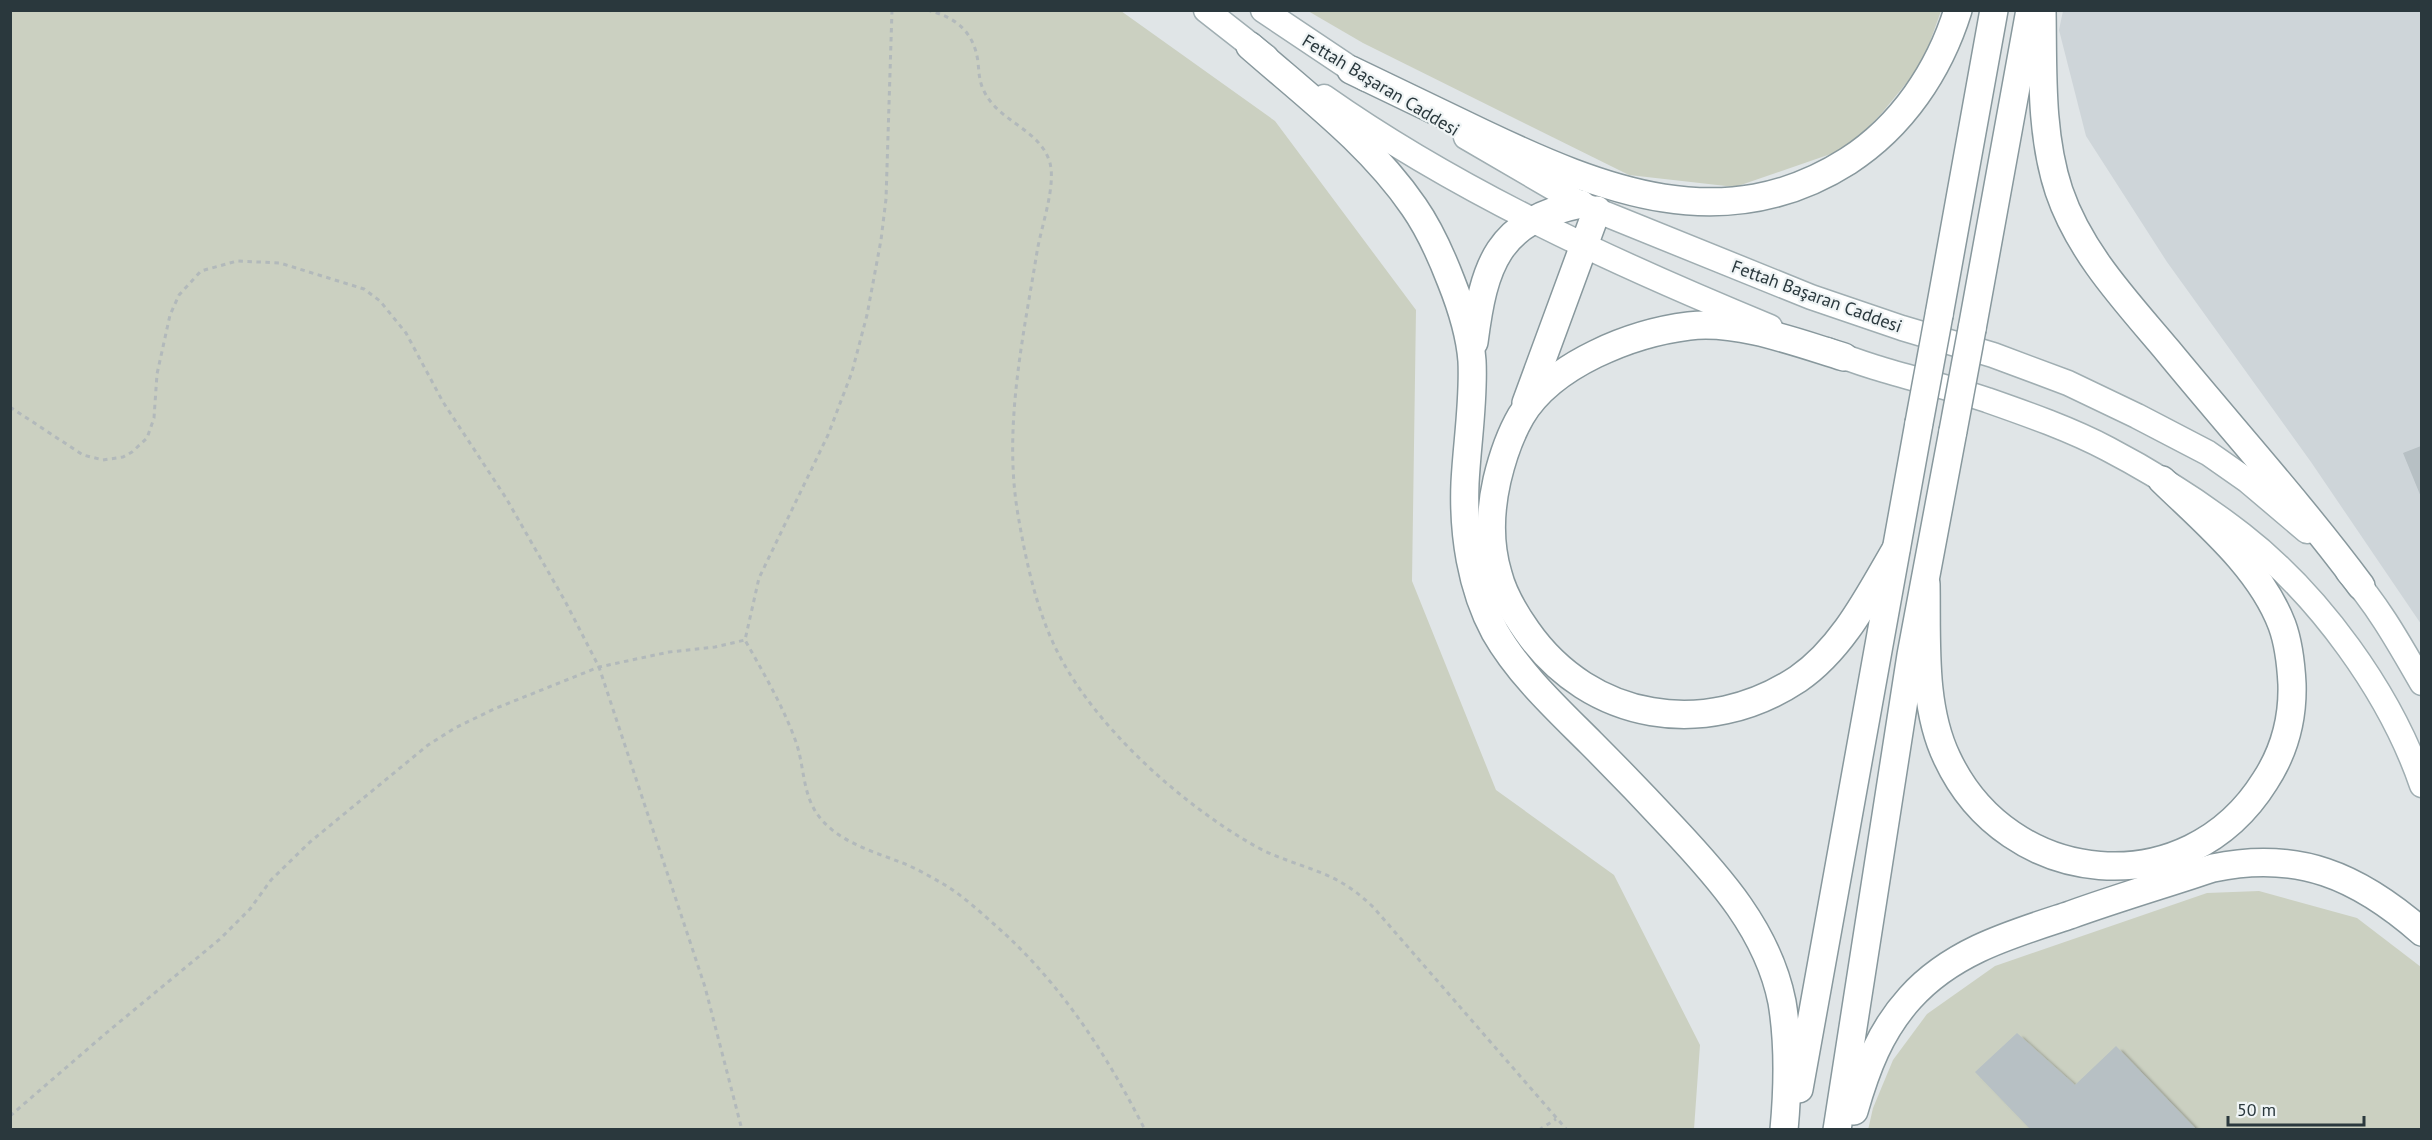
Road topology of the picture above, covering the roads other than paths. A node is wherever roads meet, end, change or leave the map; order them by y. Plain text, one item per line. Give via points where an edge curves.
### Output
1 (1206, 10) edge
2 (1263, 10) edge
3 (1958, 10) edge
4 (1994, 10) edge
5 (2030, 10) edge
6 (2042, 10) edge
7 (1250, 46) junction
8 (1351, 70) junction
9 (1589, 207) junction
10 (1533, 219) junction
11 (1583, 244) junction
12 (1844, 357) junction
13 (1472, 362) junction
14 (1521, 415) junction
15 (2162, 480) junction
16 (1896, 549) junction
17 (1926, 584) junction
18 (2361, 586) junction
19 (2421, 683) edge
20 (2421, 785) edge
21 (2421, 932) edge
22 (1784, 1130) edge
23 (1792, 1130) edge
24 (1837, 1130) edge
25 (1848, 1130) edge

1 - 7 main road
2 - 8 main road, Fettah Başaran Caddesi
3 - 8 highway via 1948,43 1921,90 1873,142 1812,181 1767,197 1743,200 1690,202 1612,188 1530,156
4 - 16 highway, bridge
5 - 17 highway, bridge
6 - 18 highway via 2048,146 2059,190 2075,228 2095,263
7 - 10 main road via 1343,111 1495,201
7 - 13 highway via 1344,129 1388,173 1415,208 1437,246 1457,296
8 - 9 main road, Fettah Başaran Caddesi
9 - 10 highway via 1553,210
9 - 11 highway
9 - 18 main road, Fettah Başaran Caddesi via 1811,297 2047,375 2137,416 2208,453 2248,481 2292,516
10 - 11 main road
10 - 13 highway via 1503,245 1488,274
11 - 12 main road via 1695,296
11 - 14 highway
12 - 14 highway via 1728,327 1690,326 1651,334 1589,357 1541,392
12 - 15 main road via 1985,399 2107,448
13 - 22 highway via 1466,520 1480,600 1513,659 1729,890 1762,944 1781,1000 1785,1029
14 - 16 highway via 1502,460 1491,508 1498,575 1515,615 1540,650 1567,676 1597,695 1621,704 1655,713 1696,714 1735,709 1765,698 1799,678 1827,654 1858,615
15 - 17 highway via 2229,545 2254,576 2282,624 2291,671 2290,720 2272,770 2255,798 2233,820 2183,853 2130,866 2074,863 2043,854 1987,817 1946,757 1936,726
15 - 20 main road via 2242,535 2313,605 2358,661 2386,706
16 - 23 highway
17 - 24 highway via 1909,667
18 - 19 main road, Fettah Başaran Caddesi
21 - 25 highway via 2396,910 2349,880 2267,861 2213,868 2024,930 1957,960 1909,998 1879,1040

